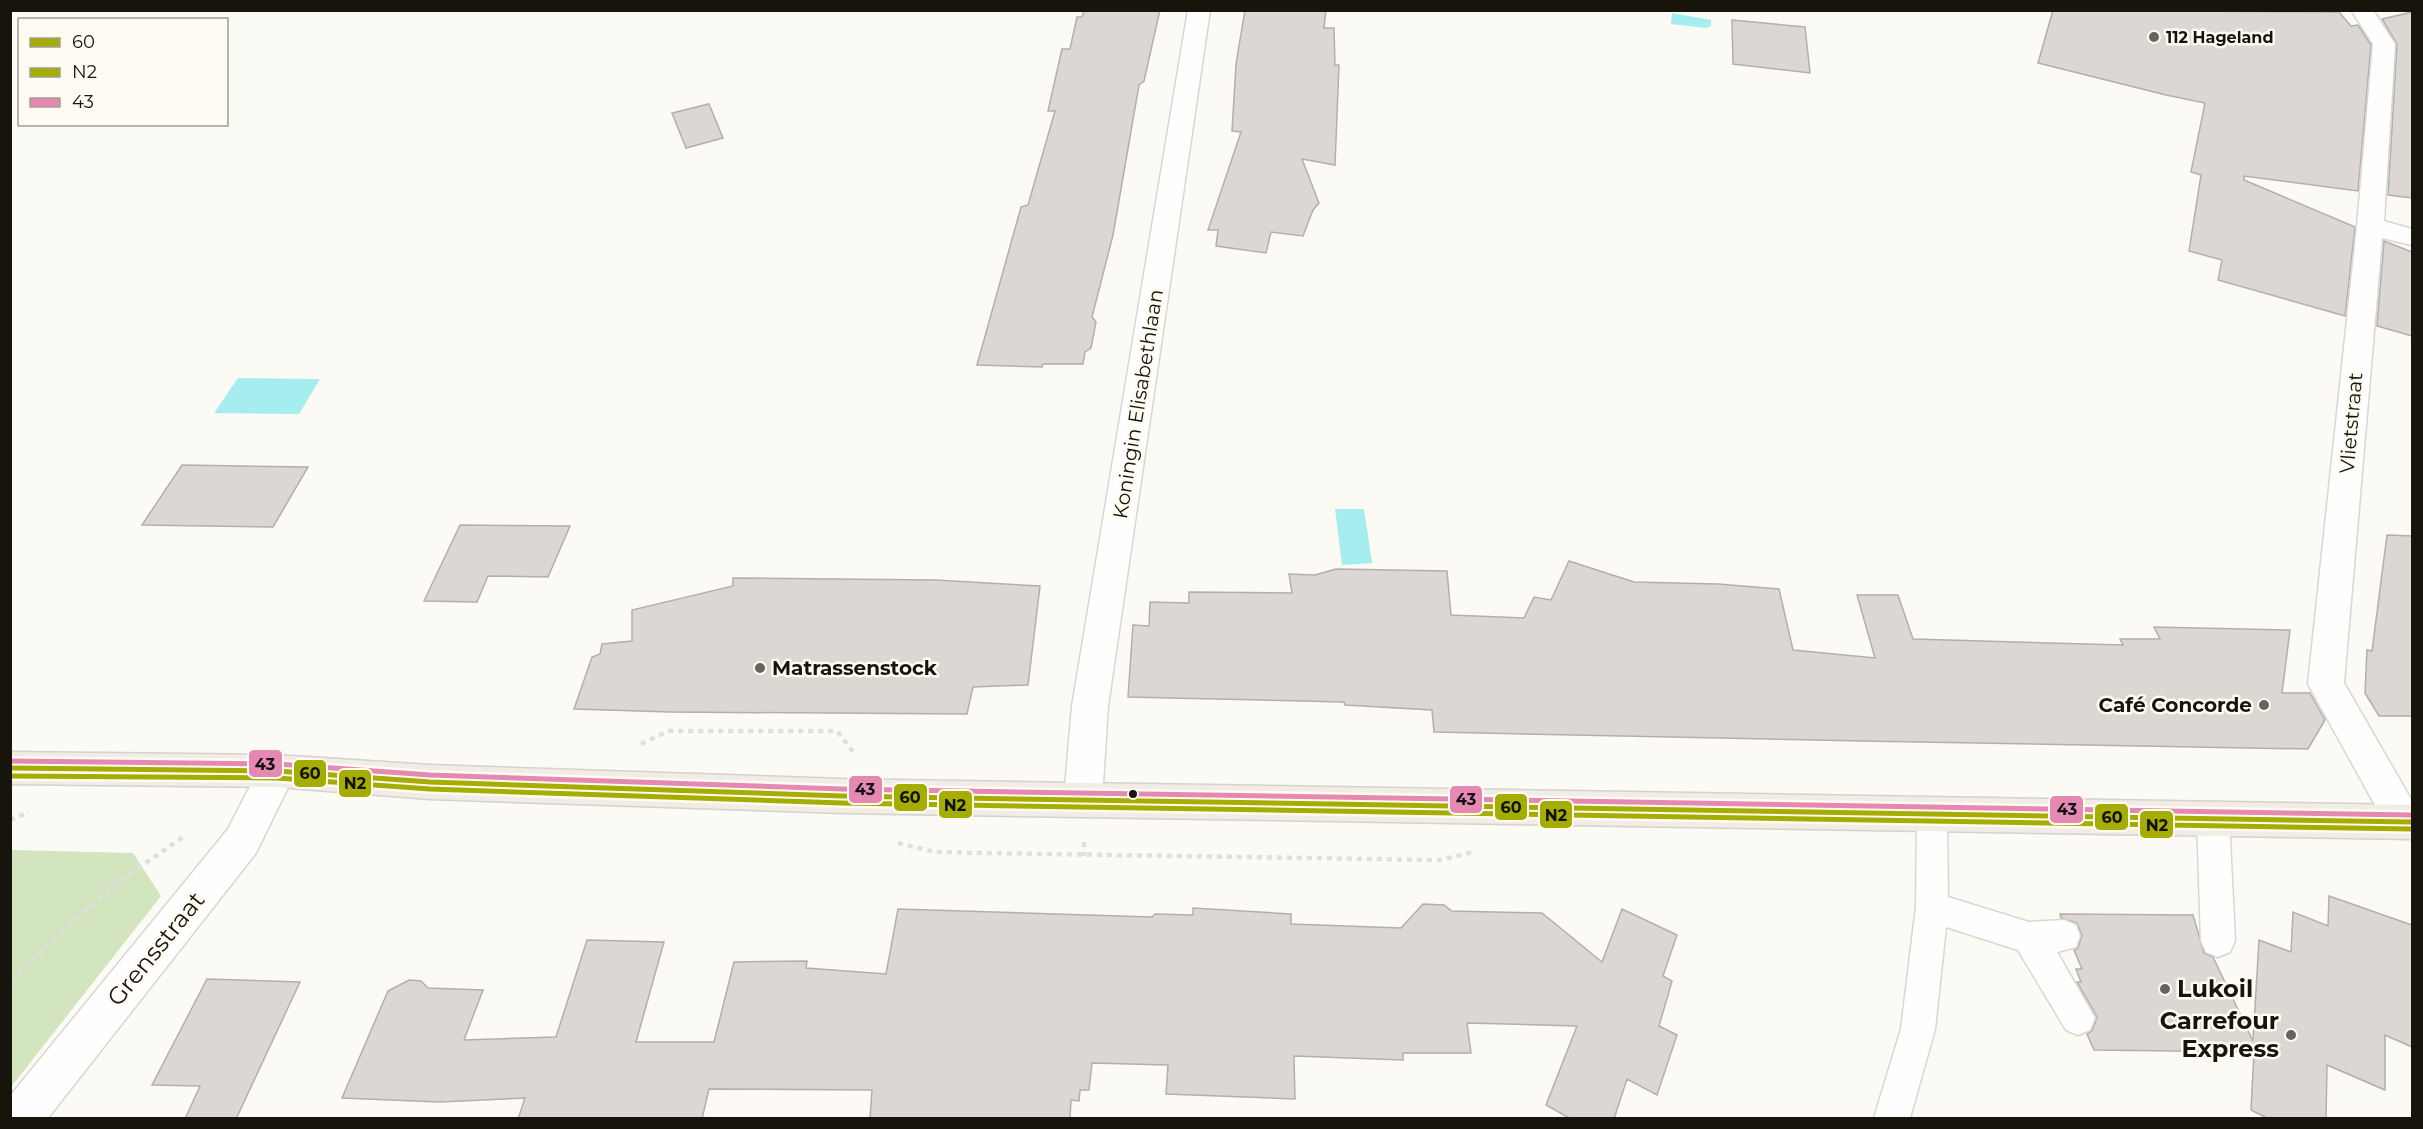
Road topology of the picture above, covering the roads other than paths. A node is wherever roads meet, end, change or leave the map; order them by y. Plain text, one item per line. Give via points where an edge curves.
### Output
1 (1199, 10) edge
2 (2362, 10) edge
3 (2370, 226) junction
4 (2412, 237) edge
5 (10, 768) edge
6 (277, 771) junction
7 (1083, 799) junction
8 (1932, 814) junction
9 (2213, 818) junction
10 (2408, 822) edge
11 (1932, 907) junction
12 (2064, 936) dead end
13 (2029, 938) junction
14 (2218, 941) dead end
15 (2078, 1018) dead end
16 (21, 1119) edge
17 (1892, 1119) edge

1 - 7 street, Koningin Elisabethlaan via 1090,706
2 - 3 street, Vlietstraat via 2384,44
3 - 4 street
3 - 10 street, Vlietstraat via 2326,684
5 - 6 main road
6 - 7 main road via 430,782 842,796
6 - 16 street, Grensstraat via 242,841
7 - 8 main road
8 - 9 main road
8 - 11 lane
9 - 10 main road
9 - 14 lane
11 - 13 lane
11 - 17 lane via 1918,1029
12 - 13 lane
13 - 15 lane

